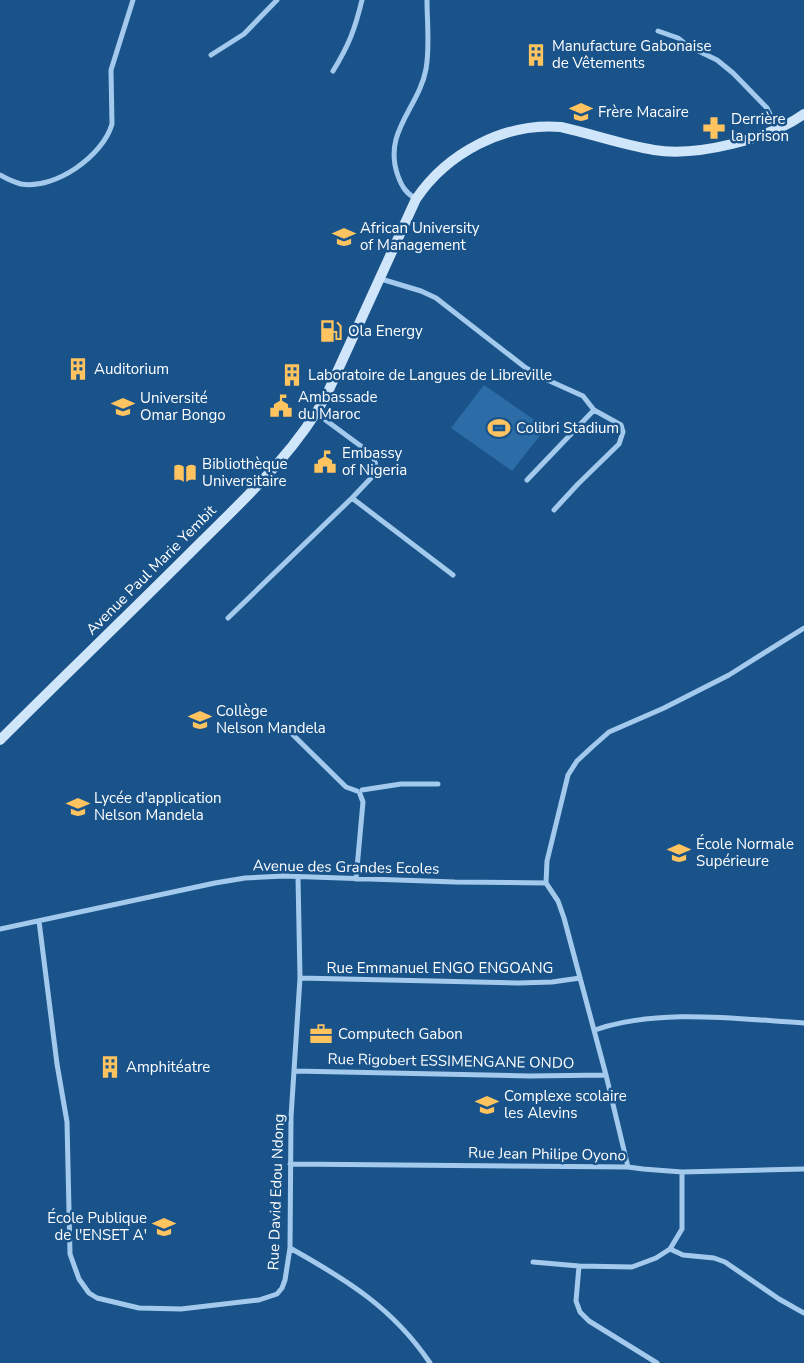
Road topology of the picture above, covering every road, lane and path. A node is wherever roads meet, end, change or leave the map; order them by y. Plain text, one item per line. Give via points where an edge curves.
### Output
1 (133, 0) edge
2 (277, 0) edge
3 (362, 0) edge
4 (427, 0) edge
5 (658, 31) dead end
6 (211, 55) dead end
7 (333, 71) dead end
8 (804, 114) edge
9 (778, 129) junction
10 (0, 174) edge
11 (416, 199) junction
12 (381, 278) junction
13 (594, 410) junction
14 (316, 413) junction
15 (527, 480) dead end
16 (352, 498) junction
17 (554, 510) dead end
18 (453, 575) dead end
19 (228, 618) dead end
20 (804, 628) edge
21 (286, 728) dead end
22 (0, 740) edge
23 (438, 784) dead end
24 (359, 791) junction
25 (298, 877) junction
26 (356, 879) junction
27 (546, 883) junction
28 (39, 921) junction
29 (0, 929) edge
30 (300, 978) junction
31 (580, 978) junction
32 (804, 1023) edge
33 (595, 1030) junction
34 (294, 1070) junction
35 (606, 1075) junction
36 (290, 1164) junction
37 (628, 1167) junction
38 (804, 1169) edge
39 (682, 1172) junction
40 (290, 1248) junction
41 (670, 1249) junction
42 (533, 1262) dead end
43 (579, 1266) junction
44 (804, 1313) edge
45 (430, 1363) edge
46 (657, 1363) edge

1 - 10 street via 111,70 112,124 101,146 64,175 50,181 22,184
2 - 6 street via 255,25
3 - 7 street via 356,29
4 - 11 street via 426,69 400,126 394,148 394,167 400,182 405,192
5 - 9 street via 678,38 733,73 767,108
8 - 9 main road, Avenue Paul Marie Yembit
9 - 11 main road, Avenue Paul Marie Yembit via 719,146 668,151 629,145 561,127 524,128 495,137 455,159 438,172
11 - 12 main road, Avenue Paul Marie Yembit
12 - 13 street via 436,298 519,363 543,378 584,396
12 - 14 main road, Avenue Paul Marie Yembit
13 - 15 street
13 - 17 street via 621,425 623,437
14 - 16 street via 373,455 376,466 372,476
14 - 22 main road, Avenue Paul Marie Yembit via 291,449 251,492
16 - 18 street
16 - 19 street
20 - 27 street via 729,675 608,732 577,761 568,775 547,861
21 - 24 street via 346,787
23 - 24 street via 401,784
24 - 26 street via 363,802
25 - 26 street, Avenue des Grandes Ecoles
25 - 28 street, Avenue des Grandes Ecoles via 245,878 215,883
25 - 30 street, Rue David Edou Ndong
26 - 27 street, Avenue des Grandes Ecoles
27 - 31 street via 558,902
28 - 29 street, Avenue des Grandes Ecoles
28 - 40 street, Rue David Edou Ndong via 67,1122 70,1254 83,1286 97,1298 152,1309 259,1300 277,1294 282,1288
30 - 31 street, Rue Emmanuel ENGO ENGOANG via 518,984
30 - 34 street, Rue David Edou Ndong
31 - 33 street
32 - 33 street via 668,1017 610,1024
33 - 35 street
34 - 35 street, Rue Rigobert ESSIMENGANE ONDO
34 - 36 street, Rue David Edou Ndong
35 - 37 street
36 - 37 street, Rue Jean Philipe Oyono
36 - 40 street, Rue David Edou Ndong
37 - 39 street, Rue Jean Philipe Oyono
38 - 39 street, Rue Jean Philipe Oyono
39 - 41 street via 682,1229
40 - 45 street via 349,1282 376,1302 407,1333
41 - 43 street via 632,1267
41 - 44 street via 683,1255 725,1262
42 - 43 street
43 - 46 street via 576,1301 580,1312

